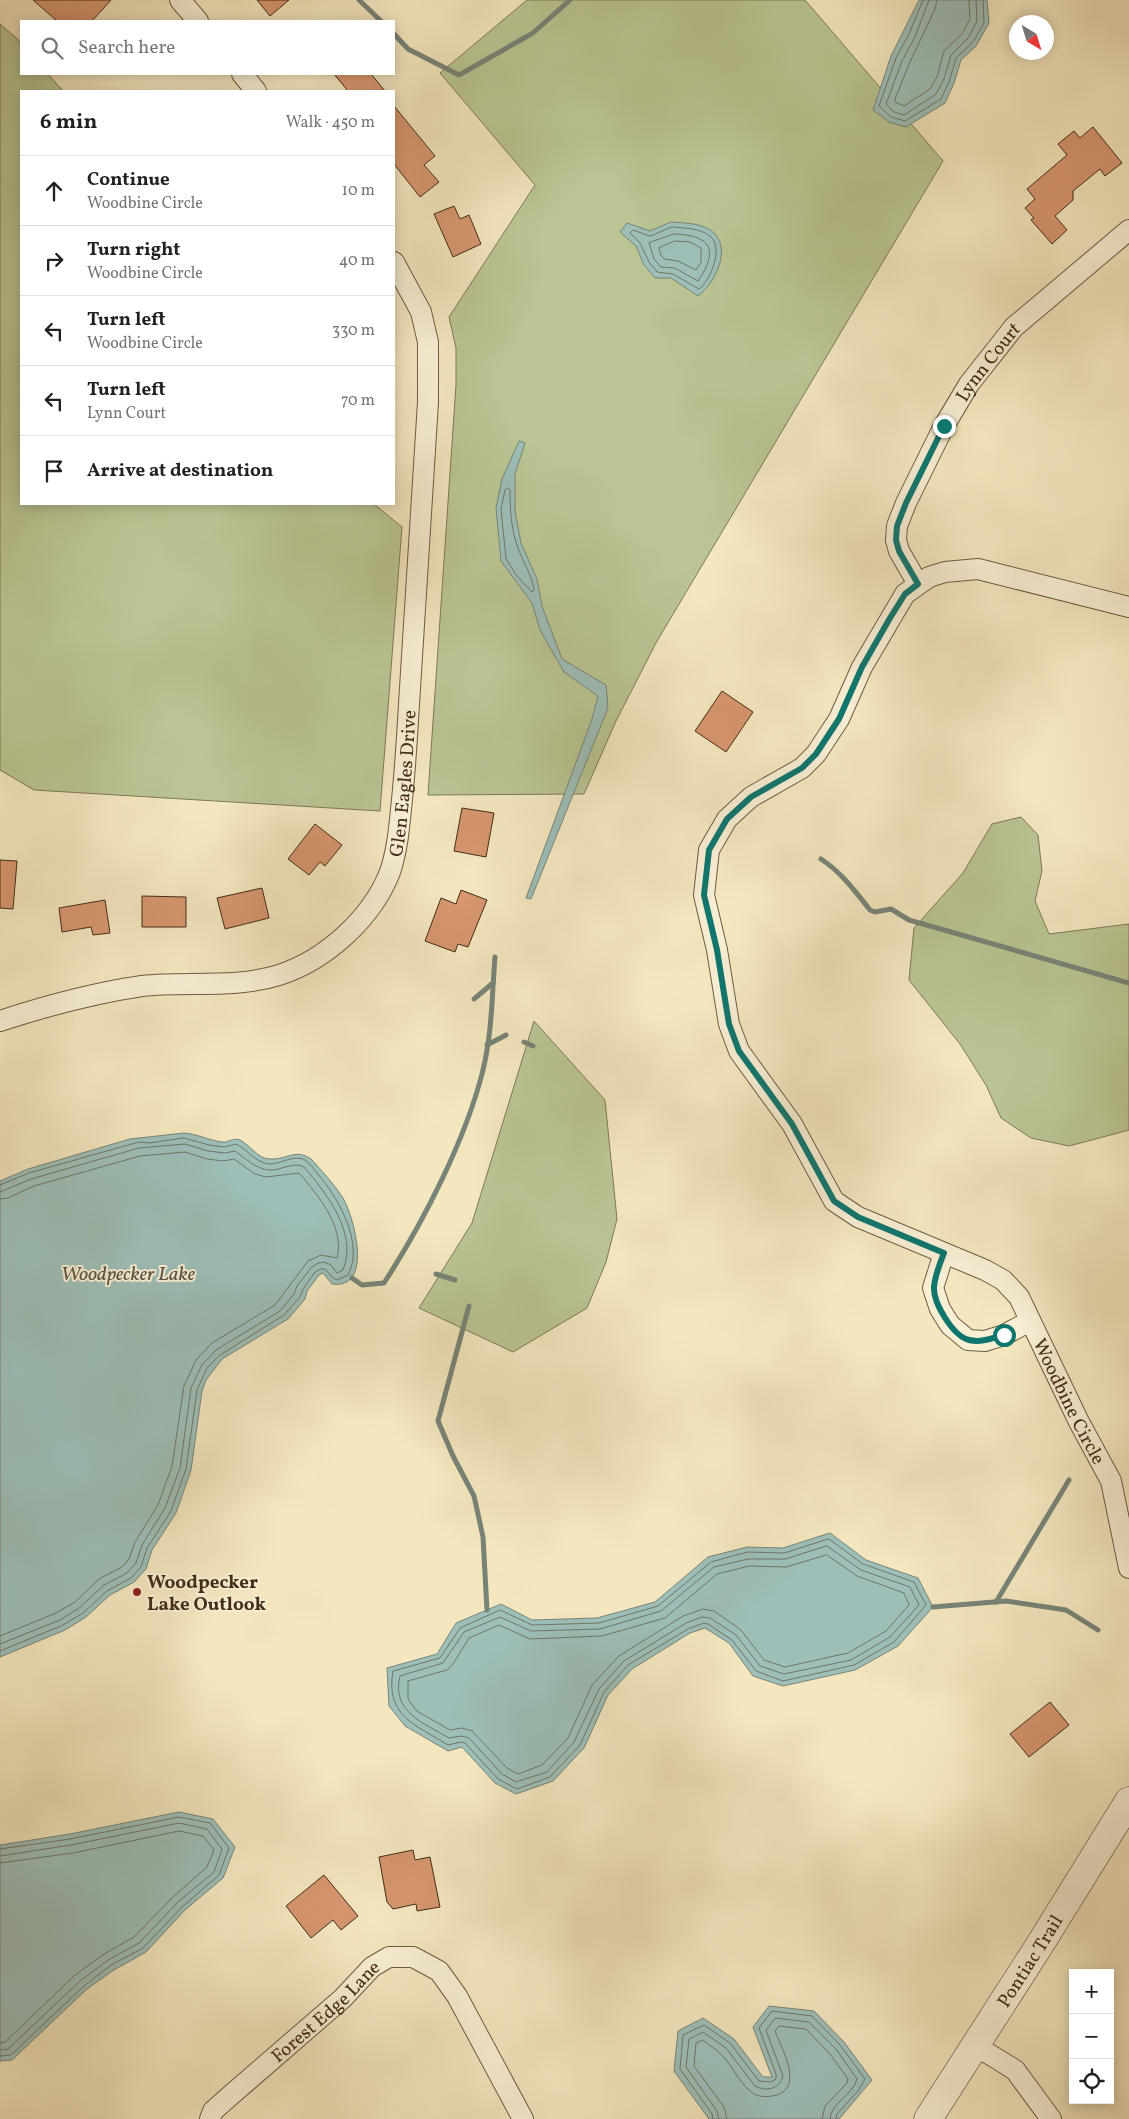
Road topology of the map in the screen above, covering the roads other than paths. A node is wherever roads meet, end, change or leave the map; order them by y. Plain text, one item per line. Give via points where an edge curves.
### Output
1 (180, 0) edge
2 (197, 20) edge
3 (243, 75) edge
4 (255, 90) edge
5 (1129, 230) edge
6 (395, 264) edge
7 (918, 584) junction
8 (1129, 607) edge
9 (0, 1021) edge
10 (944, 1253) junction
11 (1030, 1321) junction
12 (1120, 1478) edge
13 (1129, 1568) edge
14 (1129, 1801) edge
15 (976, 2046) junction
16 (210, 2119) edge
17 (523, 2119) edge
18 (928, 2119) edge
19 (1051, 2119) edge

1 - 2 street
3 - 4 street
5 - 7 street, Lynn Court via 1014,327 969,384 944,426 897,526 899,551
6 - 9 street, Glen Eagles Drive via 421,312 428,342 428,402 405,772 396,851 389,874 355,927 328,950 294,970 260,980 143,986 87,996
7 - 8 street, Woodbine Circle via 945,572 978,569
7 - 10 street, Woodbine Circle via 905,594 890,618 862,667 839,719 816,754 802,768 751,797 727,819 709,850 704,895 729,1024 739,1051 792,1124 834,1201 858,1217
10 - 11 street, Woodbine Circle via 1003,1280 1019,1297
10 - 11 street, Woodbine Circle via 933,1288 950,1325 968,1340 986,1341
11 - 12 street, Woodbine Circle via 1079,1422
12 - 13 street, Woodbine Circle
14 - 15 main road, Pontiac Trail
15 - 18 main road, Pontiac Trail
15 - 19 street via 1015,2070
16 - 17 street, Forest Edge Lane via 231,2095 342,1998 372,1967 390,1957 413,1957 439,1972 456,1996

